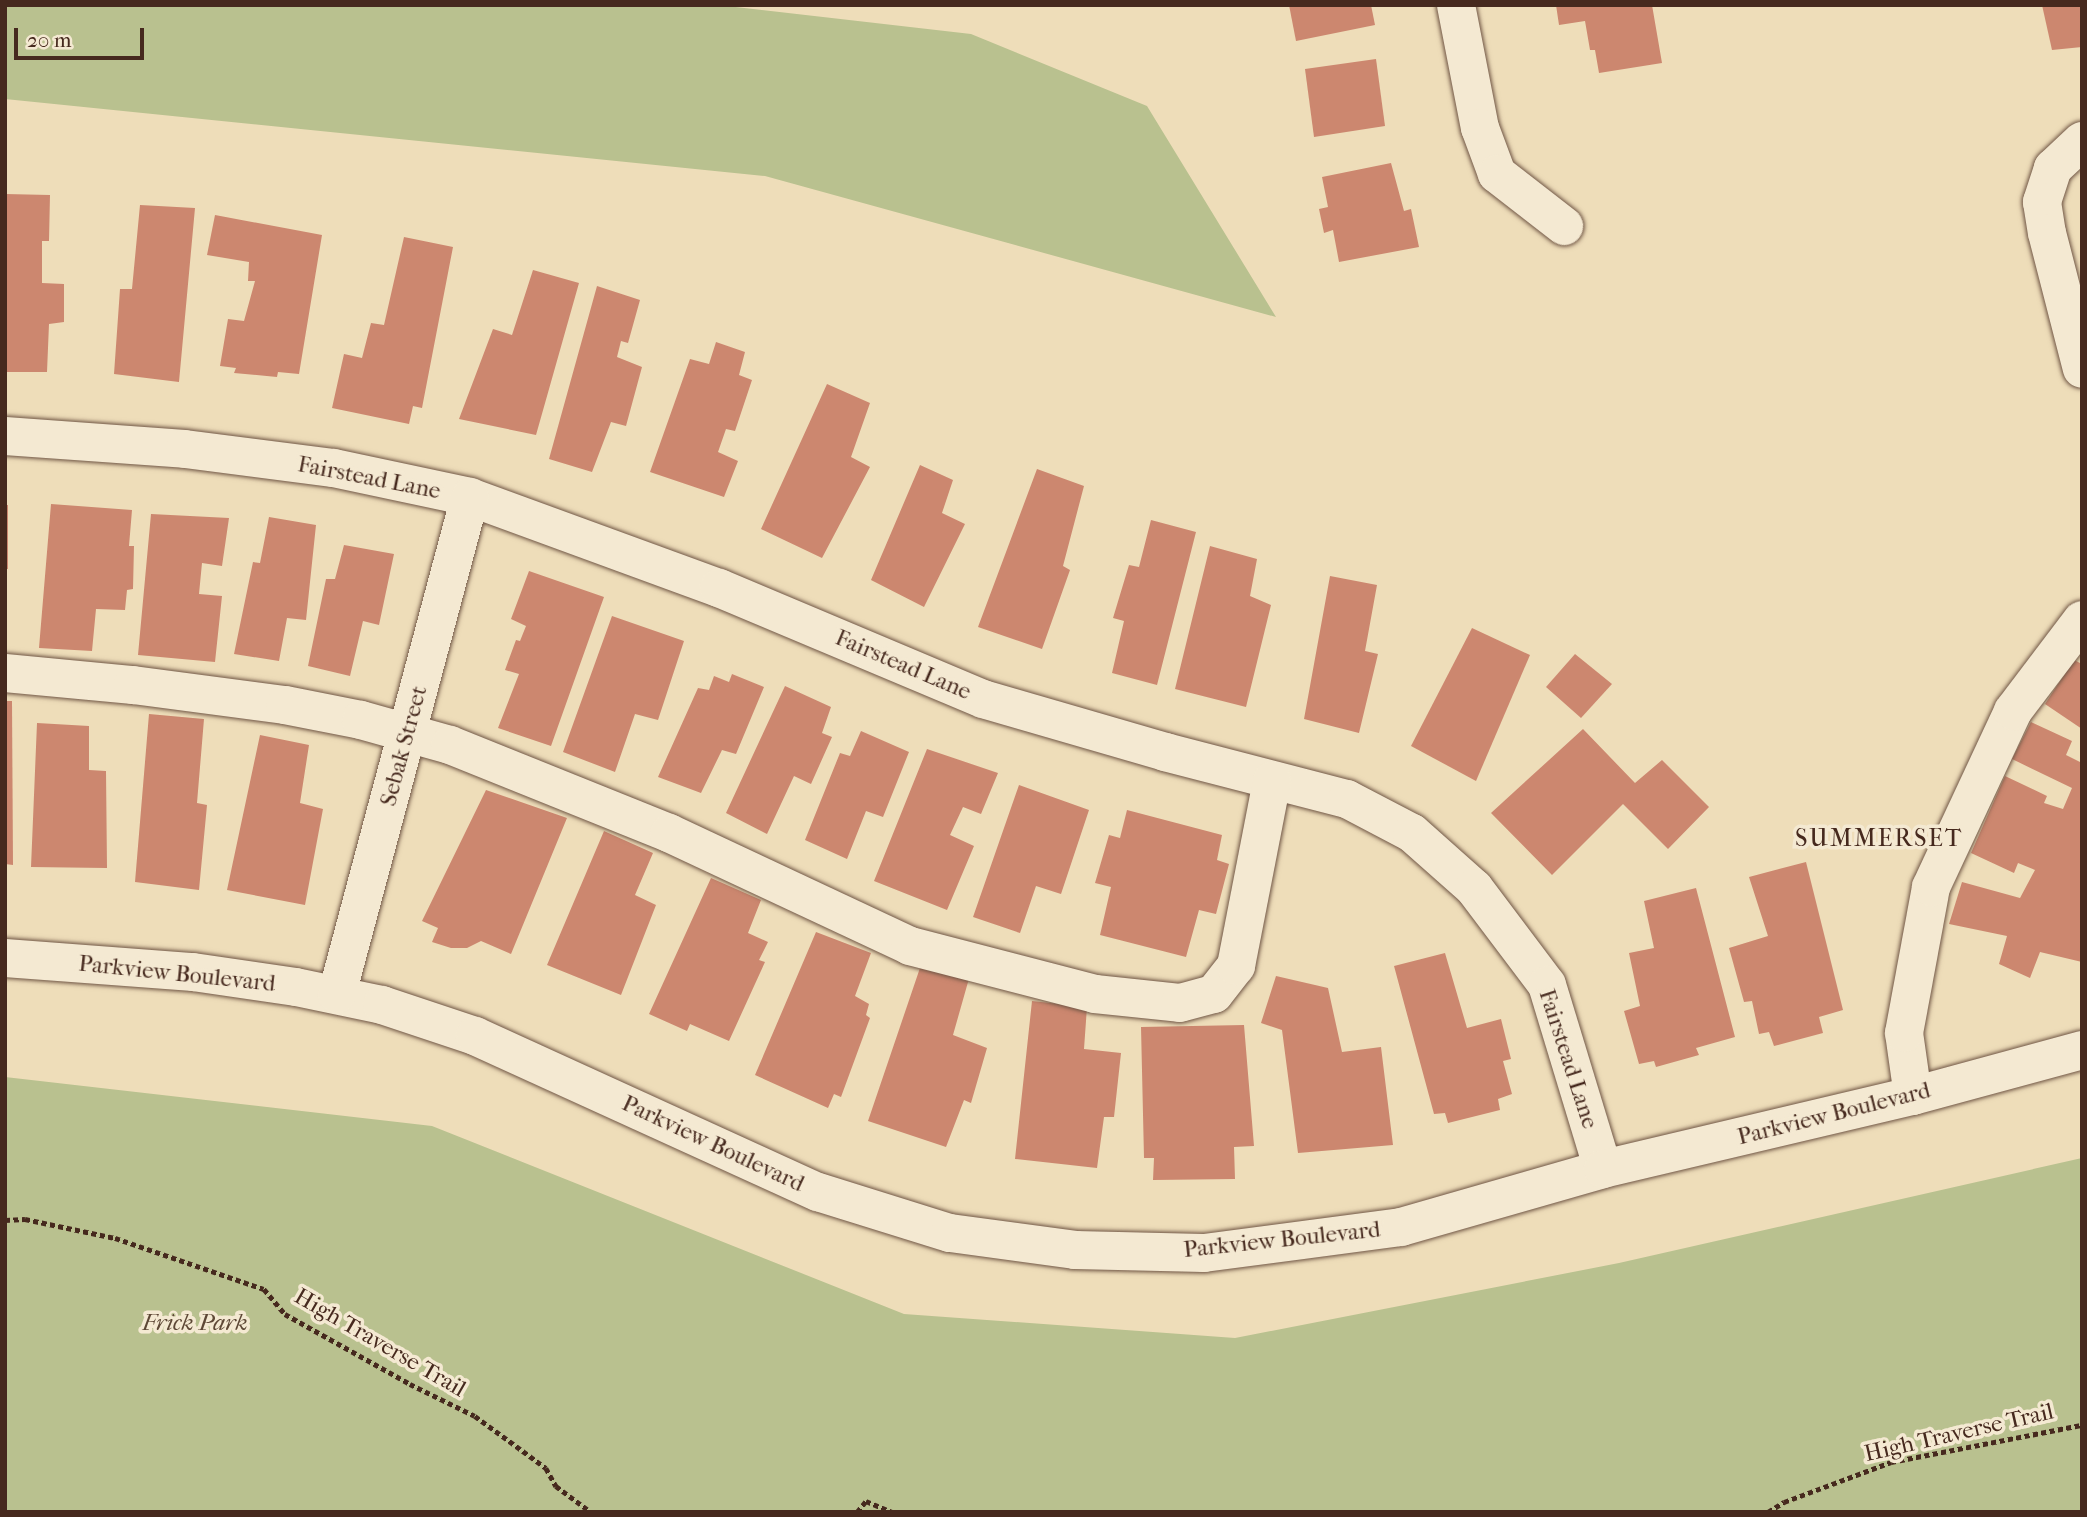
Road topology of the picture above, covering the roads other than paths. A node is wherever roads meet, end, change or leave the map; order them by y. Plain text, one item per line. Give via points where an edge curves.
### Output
1 (1456, 5) edge
2 (2082, 141) edge
3 (1564, 226) dead end
4 (2082, 369) edge
5 (5, 436) edge
6 (470, 497) junction
7 (2082, 620) edge
8 (5, 673) edge
9 (407, 733) junction
10 (1272, 780) junction
11 (5, 958) edge
12 (337, 994) junction
13 (2082, 1050) edge
14 (1913, 1096) junction
15 (1603, 1169) junction

1 - 3 street via 1480,128 1497,174
2 - 4 street via 2053,168 2042,202
5 - 6 street, Fairstead Lane via 185,449 334,468
6 - 9 street, Sebak Street
6 - 10 street, Fairstead Lane via 719,588 983,698
7 - 14 street via 2013,711 1931,887 1904,1033
8 - 9 street via 285,705
9 - 10 street via 450,745 669,832 910,946 1095,994 1180,1003 1214,994 1236,966
9 - 12 street, Sebak Street
10 - 15 street, Fairstead Lane via 1347,799 1412,833 1474,888 1546,985
11 - 12 street, Parkview Boulevard via 193,972
12 - 15 street, Parkview Boulevard via 475,1037 818,1192 950,1233 1075,1250 1205,1253 1401,1227
13 - 14 street, Parkview Boulevard
14 - 15 street, Parkview Boulevard

